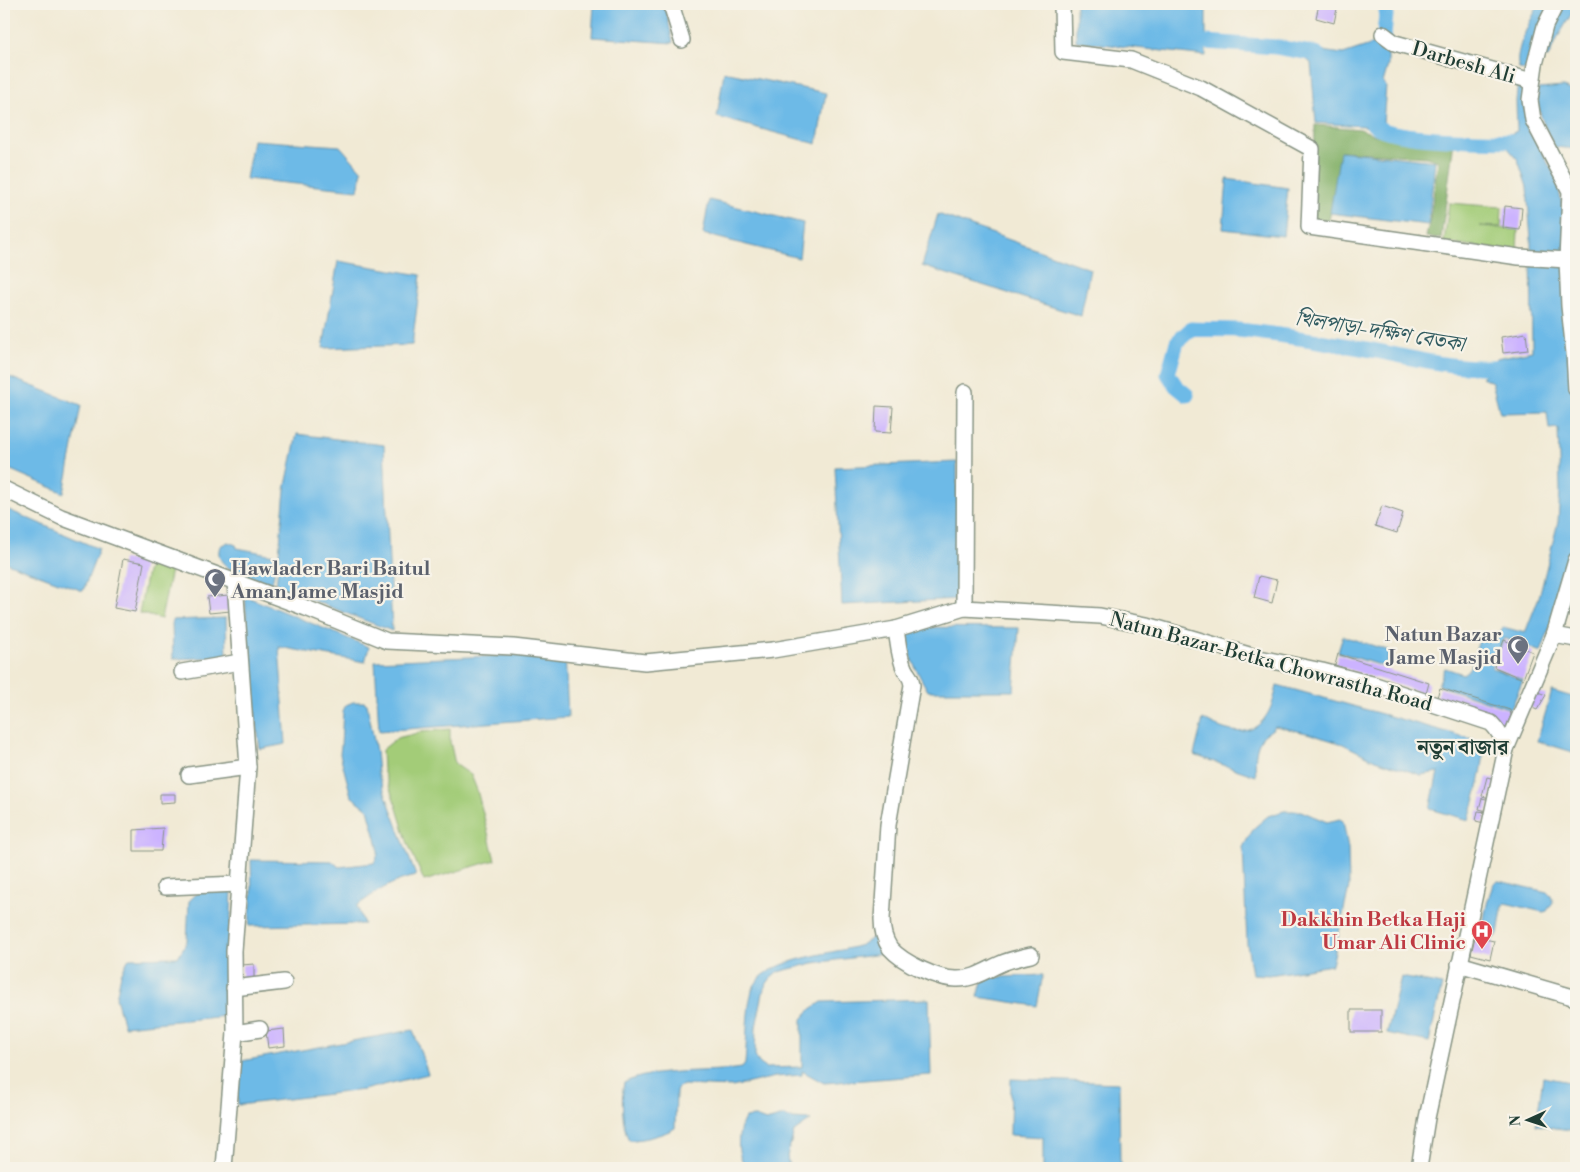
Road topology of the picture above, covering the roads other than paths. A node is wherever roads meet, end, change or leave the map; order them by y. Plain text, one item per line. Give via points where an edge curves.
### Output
1 (671, 4) edge
2 (1062, 4) edge
3 (1556, 4) edge
4 (1389, 38) dead end
5 (682, 40) dead end
6 (1532, 81) junction
7 (1573, 191) edge
8 (1567, 260) junction
9 (1576, 389) edge
10 (965, 392) dead end
11 (4, 490) edge
12 (1576, 560) edge
13 (235, 582) junction
14 (964, 608) junction
15 (896, 629) junction
16 (1554, 635) junction
17 (1576, 639) edge
18 (240, 662) junction
19 (182, 672) dead end
20 (1506, 749) junction
21 (248, 767) junction
22 (189, 775) dead end
23 (240, 884) junction
24 (165, 887) dead end
25 (1031, 955) dead end
26 (1459, 964) junction
27 (284, 982) dead end
28 (234, 988) junction
29 (1576, 998) edge
30 (260, 1029) dead end
31 (235, 1033) junction
32 (224, 1168) edge
33 (1419, 1168) edge

1 - 5 street
2 - 8 street via 1063,52 1131,60 1201,88 1312,149 1309,227 1519,257
3 - 6 street via 1545,26
4 - 6 street, Darbesh Ali
6 - 7 street via 1533,120
7 - 8 street
8 - 9 street
10 - 14 street
11 - 13 street, Natun Bazar-Betka Chowrastha Road via 61,517
12 - 16 street
13 - 15 street, Natun Bazar-Betka Chowrastha Road via 387,640 513,647 646,662 773,650
13 - 18 street
14 - 15 street, Natun Bazar-Betka Chowrastha Road
14 - 20 street, Natun Bazar-Betka Chowrastha Road via 1100,616 1147,625 1260,658 1372,684 1491,723 1503,738
15 - 25 street via 898,646 912,685 888,825 883,932 890,947 904,960 928,973 958,980
16 - 17 street
16 - 20 street
18 - 19 street
18 - 21 street
20 - 26 street
21 - 22 street
21 - 23 street
23 - 24 street
23 - 28 street
26 - 29 street
26 - 33 street
27 - 28 street
28 - 31 street
30 - 31 street
31 - 32 street

